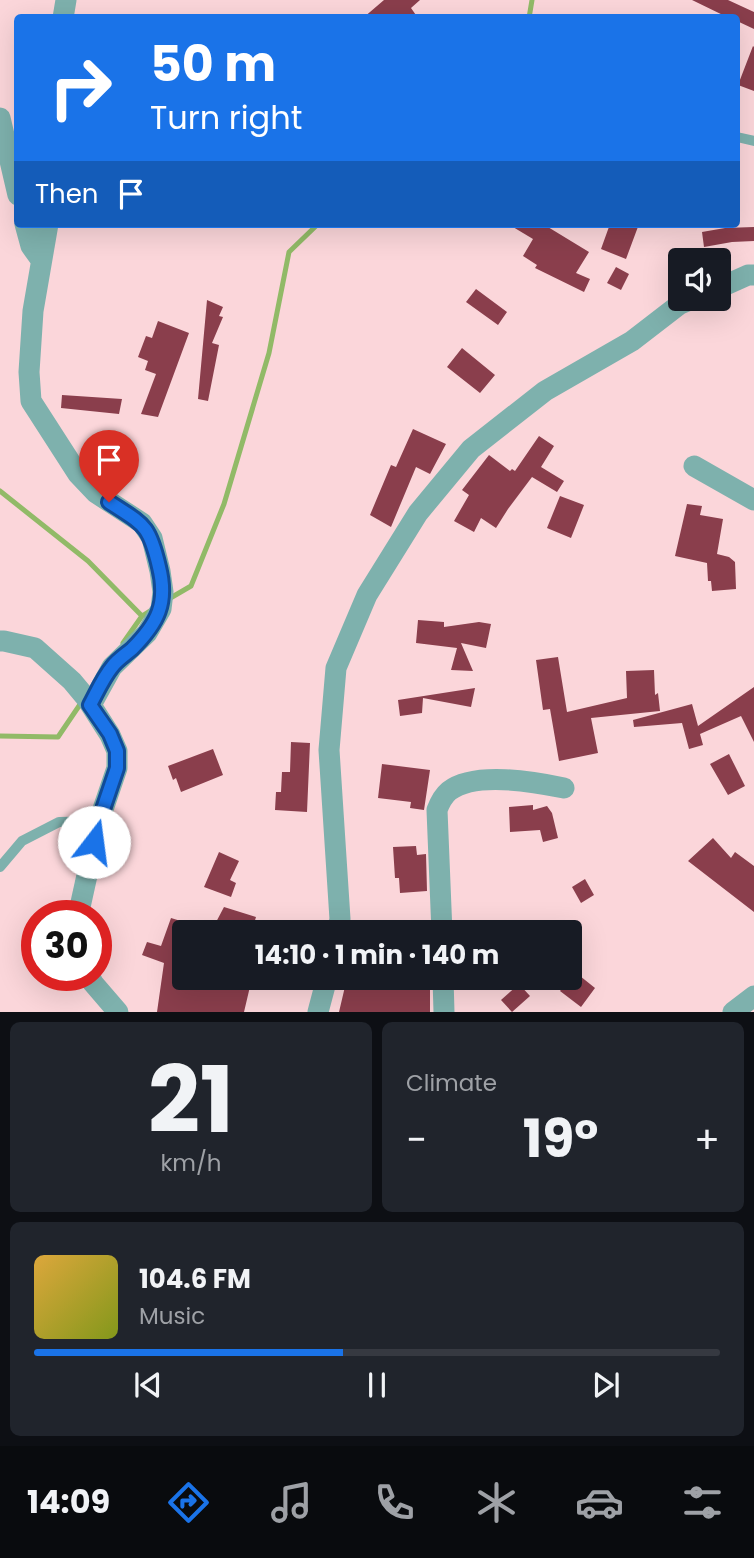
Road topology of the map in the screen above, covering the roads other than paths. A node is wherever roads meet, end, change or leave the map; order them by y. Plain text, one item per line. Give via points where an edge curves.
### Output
1 (0, 118) edge
2 (14, 178) edge
3 (26, 228) edge
4 (48, 228) edge
5 (41, 260) junction
6 (754, 275) edge
7 (731, 283) edge
8 (671, 311) edge
9 (694, 466) dead end
10 (754, 500) edge
11 (0, 641) edge
12 (89, 702) junction
13 (564, 788) dead end
14 (99, 821) junction
15 (0, 867) edge
16 (81, 900) edge
17 (340, 920) edge
18 (441, 920) edge
19 (324, 990) edge
20 (443, 990) edge
21 (100, 991) edge
22 (754, 996) edge
23 (118, 1012) edge
24 (318, 1012) edge
25 (444, 1012) edge
26 (733, 1012) edge

1 - 2 street
3 - 5 street
4 - 5 street
5 - 12 street via 33,311 31,401 78,474 96,493 142,523 152,538 160,571 162,601 147,633 112,667
6 - 7 street
8 - 17 street via 632,341 545,391 471,449 418,513 367,595 336,668 329,750
9 - 10 street
11 - 12 street via 35,648
12 - 14 street via 117,751 117,768
13 - 18 street via 523,780 474,781 451,789 442,798 437,810
14 - 15 lane via 59,822 22,841
14 - 16 street
19 - 24 street
20 - 25 street
21 - 23 street
22 - 26 street

